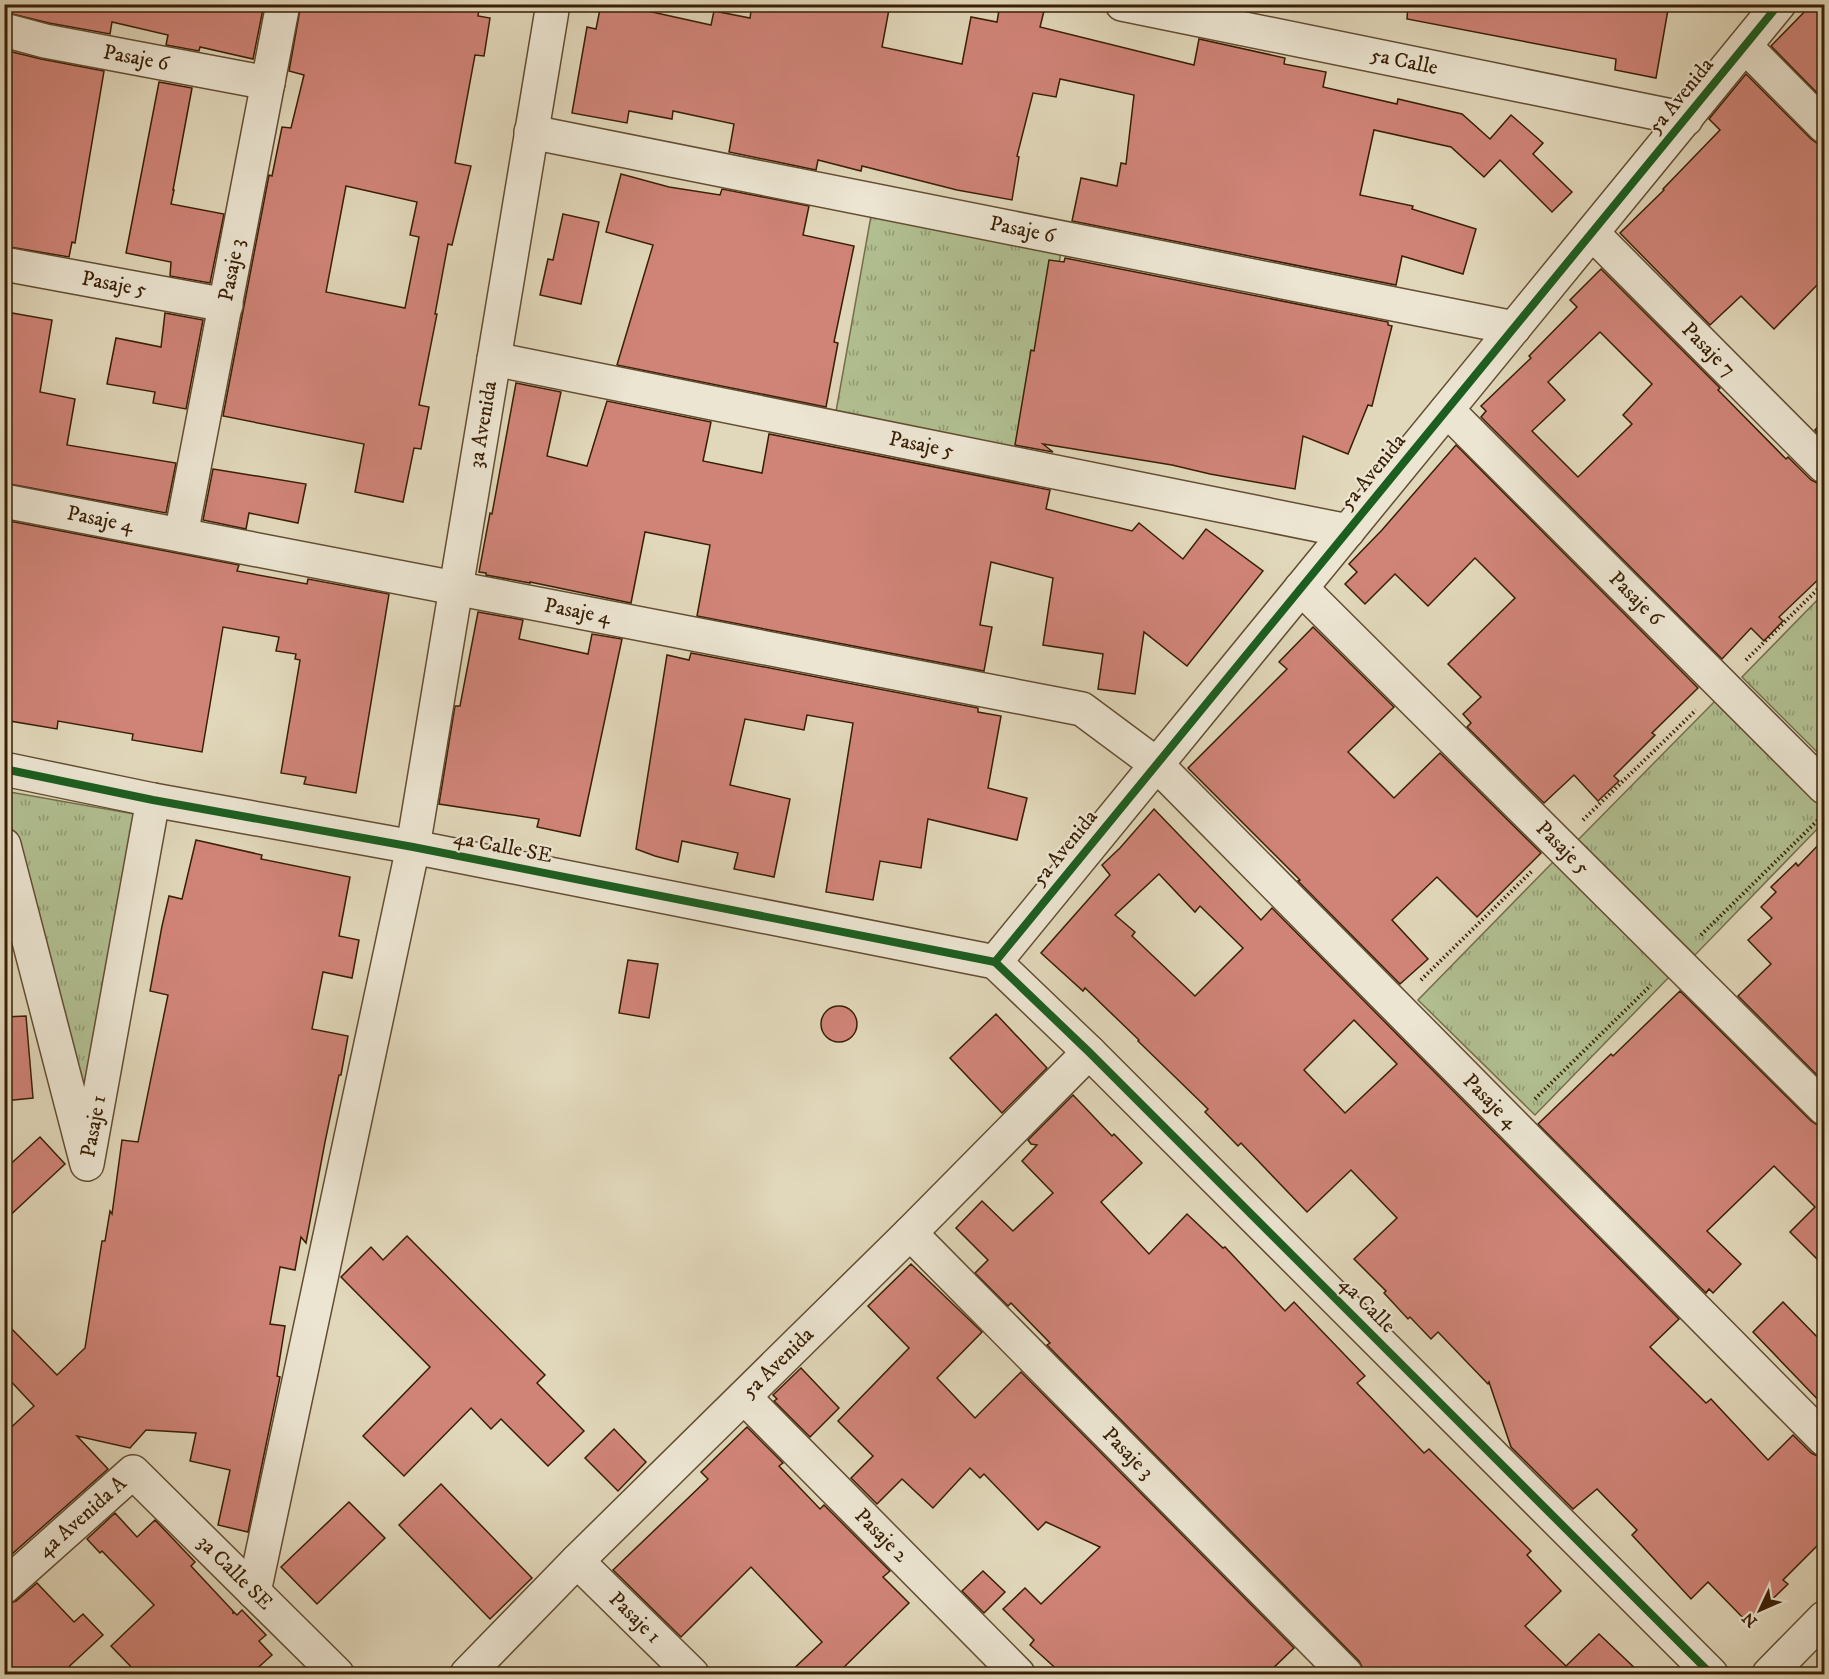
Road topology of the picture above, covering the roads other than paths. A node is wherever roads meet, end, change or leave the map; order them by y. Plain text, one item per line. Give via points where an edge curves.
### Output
1 (283, 4) edge
2 (553, 4) edge
3 (1779, 4) edge
4 (1124, 5) edge
5 (4, 30) edge
6 (1745, 46) junction
7 (268, 83) junction
8 (1686, 119) junction
9 (1824, 126) edge
10 (531, 132) junction
11 (1592, 233) junction
12 (4, 264) edge
13 (226, 304) junction
14 (1514, 328) junction
15 (494, 359) junction
16 (1447, 410) junction
17 (1824, 466) edge
18 (4, 501) edge
19 (1348, 531) junction
20 (182, 535) junction
21 (456, 588) junction
22 (1301, 588) junction
23 (1147, 758) junction
24 (4, 769) edge
25 (1824, 787) edge
26 (153, 800) junction
27 (4, 845) edge
28 (413, 847) junction
29 (995, 962) junction
30 (1089, 1052) junction
31 (1824, 1108) edge
32 (910, 1233) junction
33 (744, 1397) junction
34 (1824, 1439) edge
35 (133, 1472) joint
36 (577, 1561) junction
37 (4, 1587) edge
38 (254, 1592) junction
39 (1824, 1618) edge
40 (338, 1674) edge
41 (466, 1674) edge
42 (692, 1674) edge
43 (1018, 1674) edge
44 (1346, 1674) edge
45 (1711, 1674) edge
46 (1769, 1674) edge

1 - 7 street, Pasaje 3
2 - 10 street, 3a Avenida
3 - 6 street, 5a Avenida
4 - 8 street, 5a Calle
5 - 7 street, Pasaje 6
6 - 8 street, 5a Avenida
6 - 9 street
7 - 13 street, Pasaje 3
8 - 11 street, 5a Avenida
10 - 14 street, Pasaje 6
10 - 15 street, 3a Avenida
11 - 14 street, 5a Avenida
11 - 17 street, Pasaje 7
12 - 13 street, Pasaje 5
13 - 20 street, Pasaje 3
14 - 16 street, 5a Avenida
15 - 19 street, Pasaje 5
15 - 21 street, 3a Avenida
16 - 19 street, 5a Avenida
16 - 25 street, Pasaje 6
18 - 20 street, Pasaje 4
19 - 22 street, 5a Avenida
20 - 21 street, Pasaje 4
21 - 23 street, Pasaje 4 via 1082,709
21 - 28 street, 3a Avenida
22 - 23 street, 5a Avenida
22 - 31 street, Pasaje 5
23 - 29 street, 5a Avenida
23 - 34 street, Pasaje 4
24 - 26 street, 4a Calle SE
26 - 27 street, Pasaje 1 via 87,1164
26 - 28 street, 4a Calle SE
28 - 29 street, 4a Calle SE
28 - 38 street, 3a Avenida
29 - 30 street, 4a Calle
30 - 32 street, 5a Avenida
30 - 45 street, 4a Calle
32 - 33 street, 5a Avenida
32 - 44 street, Pasaje 3
33 - 36 street, 5a Avenida
33 - 43 street, Pasaje 2
35 - 37 street, 4a Avenida A
35 - 38 street, 3a Calle SE
36 - 41 street, 5a Avenida
36 - 42 street, Pasaje 1
38 - 40 street, 3a Calle SE
39 - 46 street

